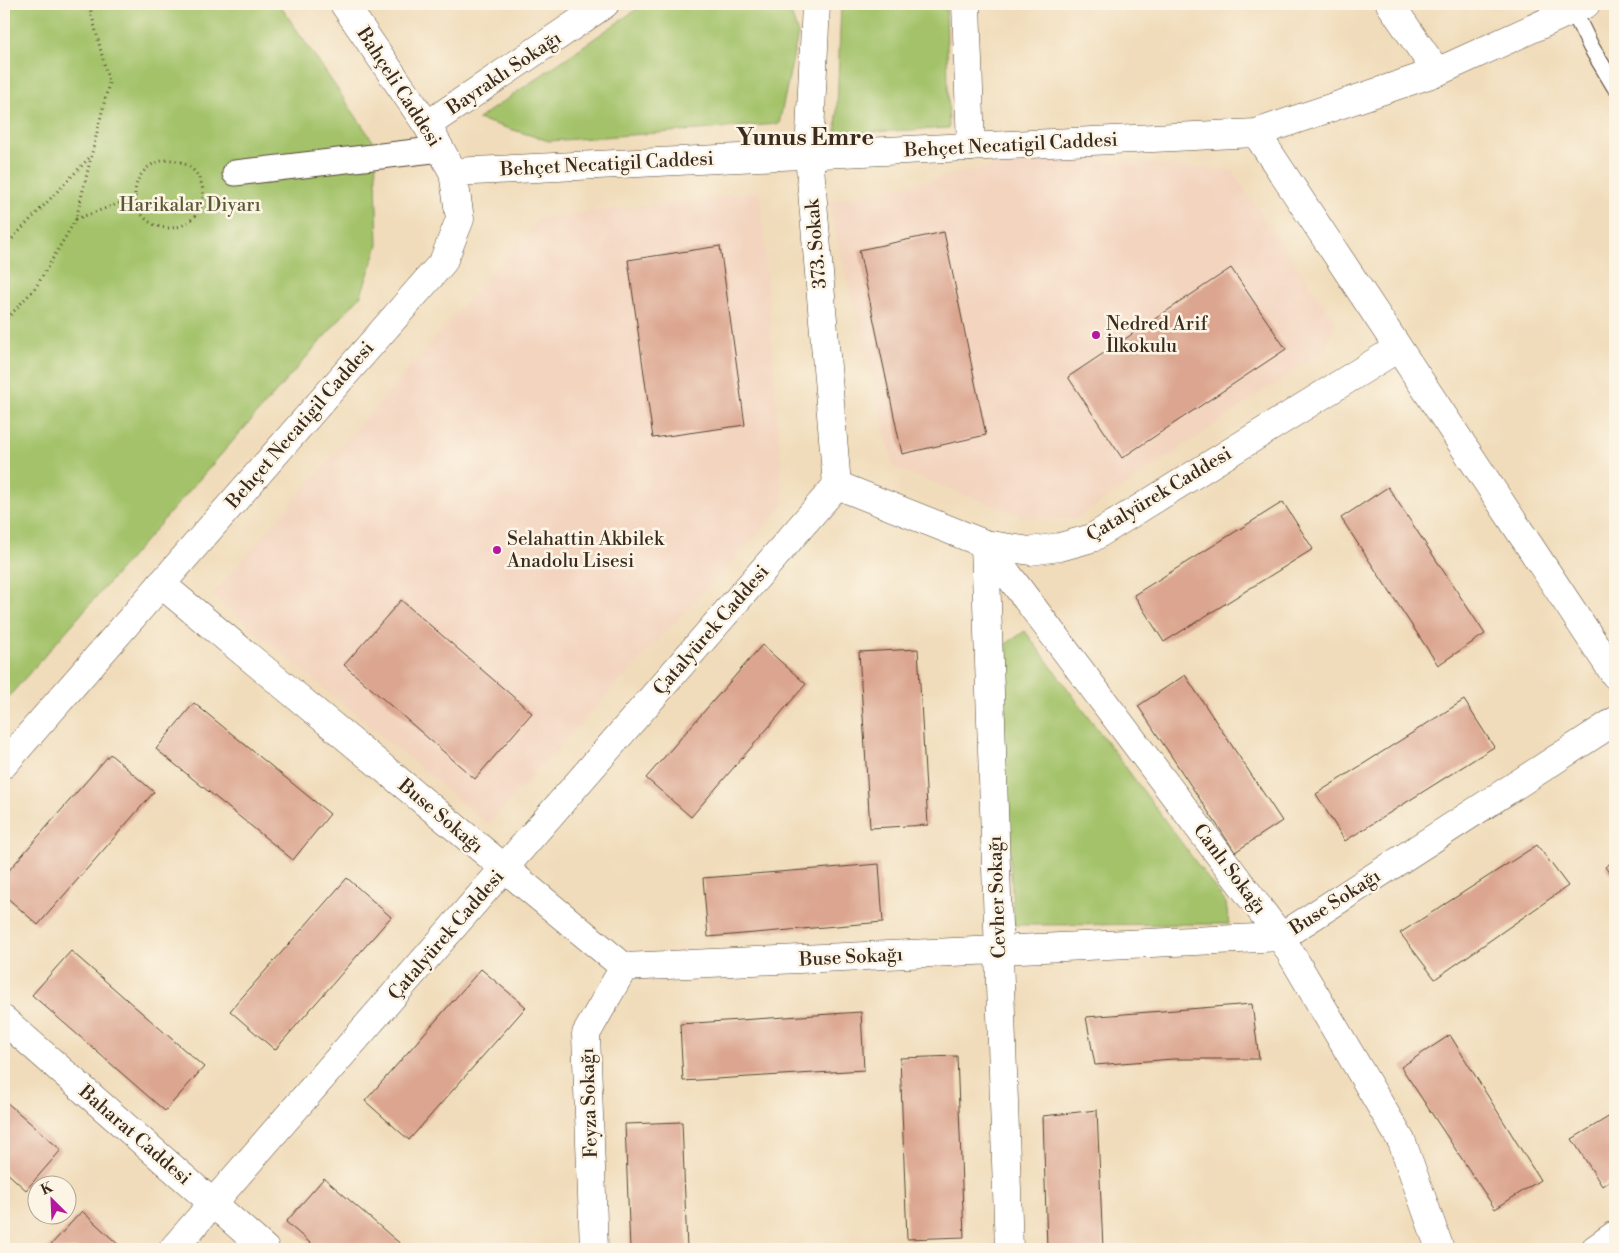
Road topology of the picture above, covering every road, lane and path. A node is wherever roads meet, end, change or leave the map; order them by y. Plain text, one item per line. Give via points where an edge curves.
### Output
1 (89, 4) edge
2 (344, 4) edge
3 (605, 4) edge
4 (816, 4) edge
5 (966, 4) edge
6 (1390, 4) edge
7 (1580, 7) edge
8 (1437, 72) junction
9 (1615, 87) edge
10 (427, 125) junction
11 (1256, 133) junction
12 (972, 147) junction
13 (92, 155) junction
14 (809, 155) junction
15 (447, 160) junction
16 (235, 173) dead end
17 (134, 198) junction
18 (76, 219) junction
19 (4, 244) edge
20 (4, 322) edge
21 (1398, 348) junction
22 (837, 485) junction
23 (985, 544) junction
24 (161, 584) junction
25 (1615, 675) edge
26 (1615, 721) edge
27 (4, 764) edge
28 (504, 868) junction
29 (1281, 938) junction
30 (999, 950) junction
31 (624, 967) junction
32 (4, 1020) edge
33 (213, 1203) junction
34 (1615, 1236) edge
35 (173, 1249) edge
36 (265, 1249) edge
37 (594, 1249) edge
38 (1010, 1249) edge
39 (1440, 1249) edge
40 (1595, 1249) edge

1 - 13 path via 109,83
2 - 10 street, Bahçeli Caddesi
3 - 10 street, Bayraklı Sokağı
4 - 14 street, 373. Sokak
5 - 12 street
6 - 8 street
7 - 8 street, Behçet Necatigil Caddesi
7 - 9 lane via 1591,47
8 - 11 street, Behçet Necatigil Caddesi
10 - 15 street, Bahçeli Caddesi
11 - 12 street, Behçet Necatigil Caddesi
11 - 21 street
12 - 14 street, Behçet Necatigil Caddesi
13 - 18 path
13 - 19 path
14 - 15 street, Behçet Necatigil Caddesi
14 - 22 street, 373. Sokak
15 - 16 street
15 - 24 street, Behçet Necatigil Caddesi via 460,219 443,262
17 - 17 path via 140,174 160,160 184,162 201,178 204,203 190,223 167,230 144,220
17 - 18 path
18 - 20 path via 36,287
21 - 23 street, Çatalyürek Caddesi via 1092,538 1030,551
21 - 25 street
22 - 23 street, Çatalyürek Caddesi
22 - 28 street, Çatalyürek Caddesi
23 - 29 street, Canlı Sokağı
23 - 30 street, Cevher Sokağı
24 - 27 street, Behçet Necatigil Caddesi
24 - 28 street, Buse Sokağı
26 - 29 street, Buse Sokağı
28 - 31 street, Buse Sokağı
28 - 33 street, Çatalyürek Caddesi
29 - 30 street, Buse Sokağı
29 - 39 street, Canlı Sokağı via 1402,1142
30 - 31 street, Buse Sokağı
30 - 38 street, Cevher Sokağı
31 - 37 street, Feyza Sokağı via 586,1034
32 - 33 street, Baharat Caddesi
33 - 35 street, Çatalyürek Caddesi
33 - 36 street, Baharat Caddesi
34 - 40 street

